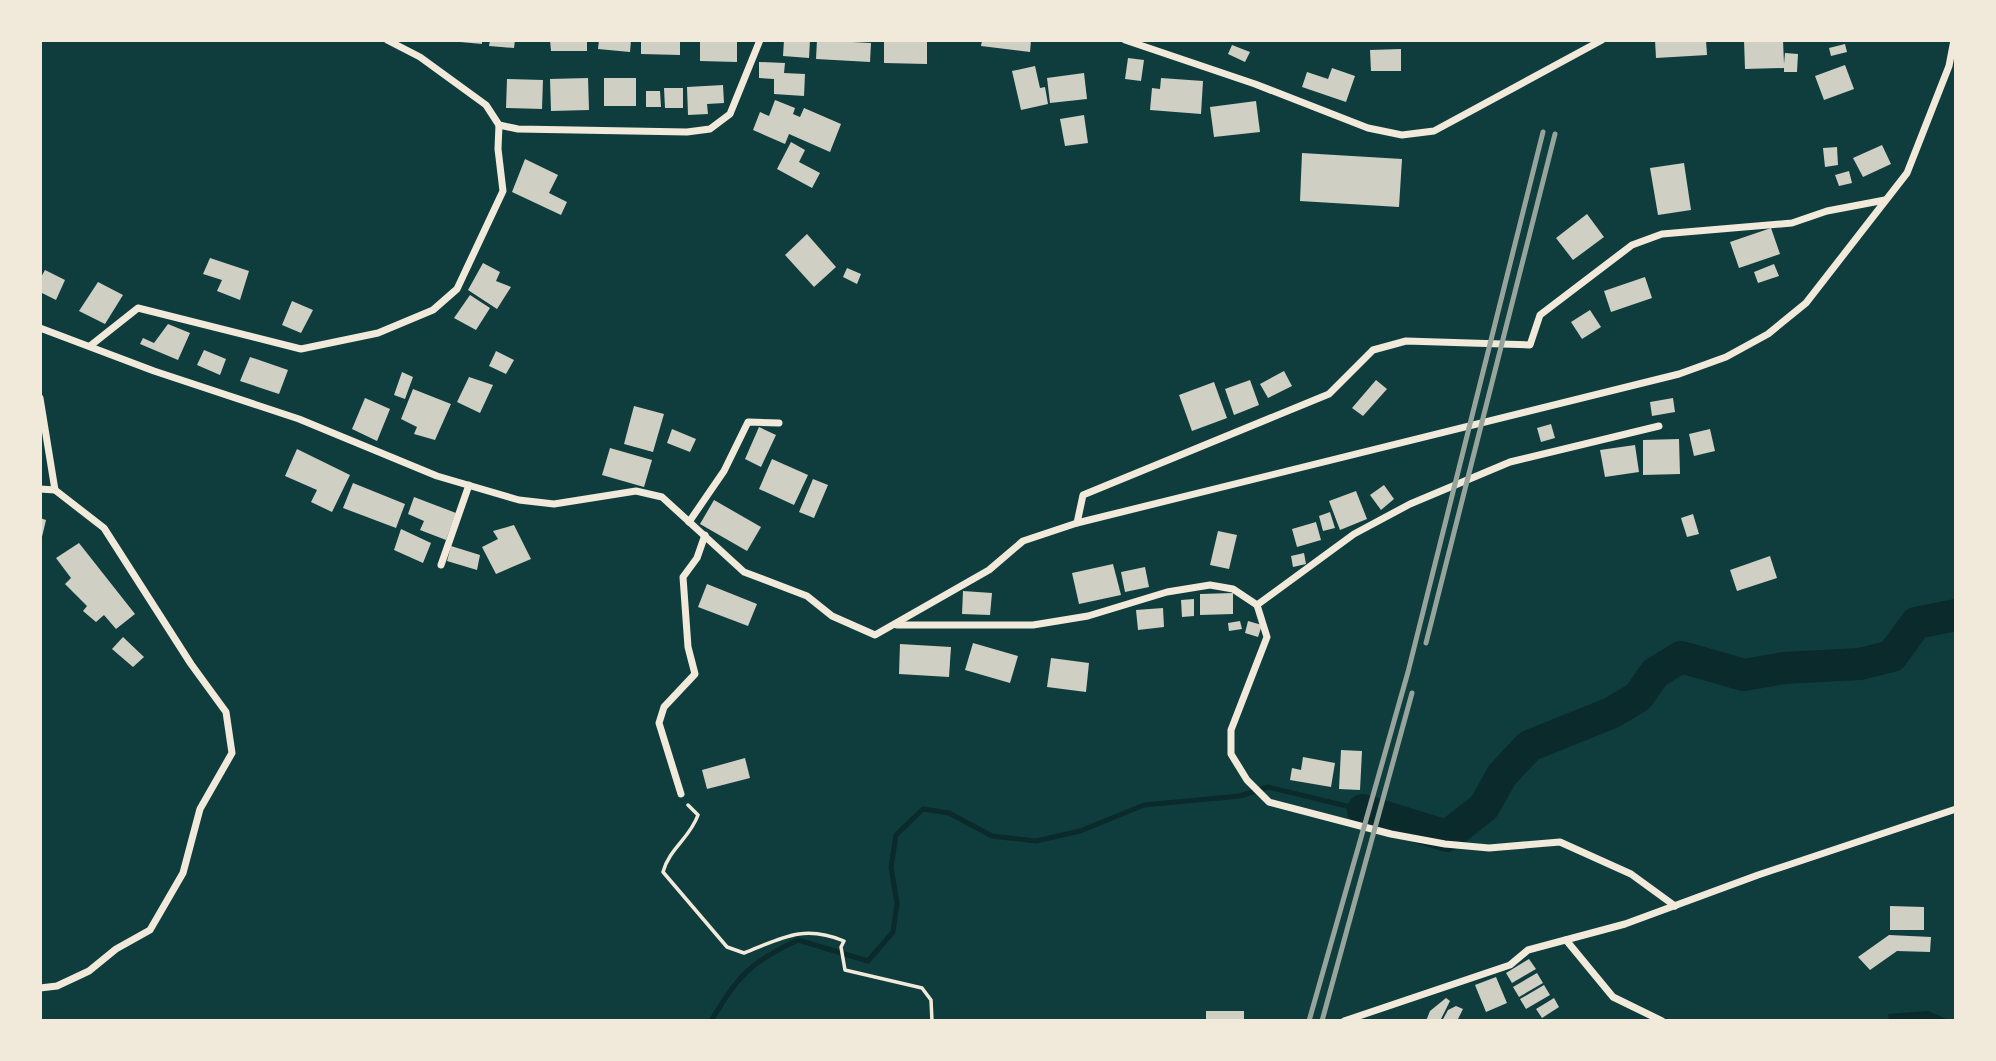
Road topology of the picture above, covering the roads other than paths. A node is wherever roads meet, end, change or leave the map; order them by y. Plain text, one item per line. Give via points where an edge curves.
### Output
1 (387, 40) edge
2 (760, 40) edge
3 (1125, 40) edge
4 (1602, 40) edge
5 (1954, 40) edge
6 (499, 125) junction
7 (1885, 200) junction
8 (40, 328) edge
9 (90, 346) junction
10 (40, 398) edge
11 (779, 423) dead end
12 (1659, 426) dead end
13 (470, 485) junction
14 (40, 489) edge
15 (55, 490) junction
16 (690, 522) junction
17 (1077, 523) junction
18 (705, 535) junction
19 (441, 565) dead end
20 (1257, 605) junction
21 (893, 625) junction
22 (681, 794) road end
23 (1956, 809) edge
24 (1675, 905) junction
25 (1566, 940) junction
26 (40, 988) edge
27 (1344, 1021) edge
28 (1662, 1021) edge

1 - 6 street via 420,57 486,105
2 - 6 street via 730,114 710,129 629,132
3 - 4 street via 1368,128 1402,135 1434,131
5 - 7 street via 1920,145
6 - 9 street via 503,191 457,289 433,310 378,333 301,349 138,308
7 - 17 street via 1806,303 1768,334 1726,357 1679,374
7 - 17 street via 1792,223 1662,234 1632,245 1540,315 1530,345 1406,341 1373,350 1329,394 1083,495
8 - 9 street
9 - 13 street
10 - 15 street
11 - 16 street via 748,422 724,471
12 - 20 street via 1510,462 1410,504 1353,534
13 - 16 street via 519,500 554,504 636,491 662,497
13 - 19 street
14 - 15 street
15 - 26 street via 104,528 226,712 232,753 200,809 183,873 150,930 89,971 57,986
16 - 18 street
17 - 21 street via 1023,541 989,570
18 - 21 street via 744,572 807,596 832,616 875,635
18 - 22 street via 697,558 683,577 688,648 695,674 664,708 659,723
20 - 21 street via 1233,589 1210,585 1032,625
20 - 24 street via 1267,637 1231,730 1231,754 1247,780 1269,802 1445,844 1489,848 1560,842 1631,874
23 - 24 street
24 - 25 street
25 - 27 street via 1528,950 1510,965
25 - 28 street via 1613,997

